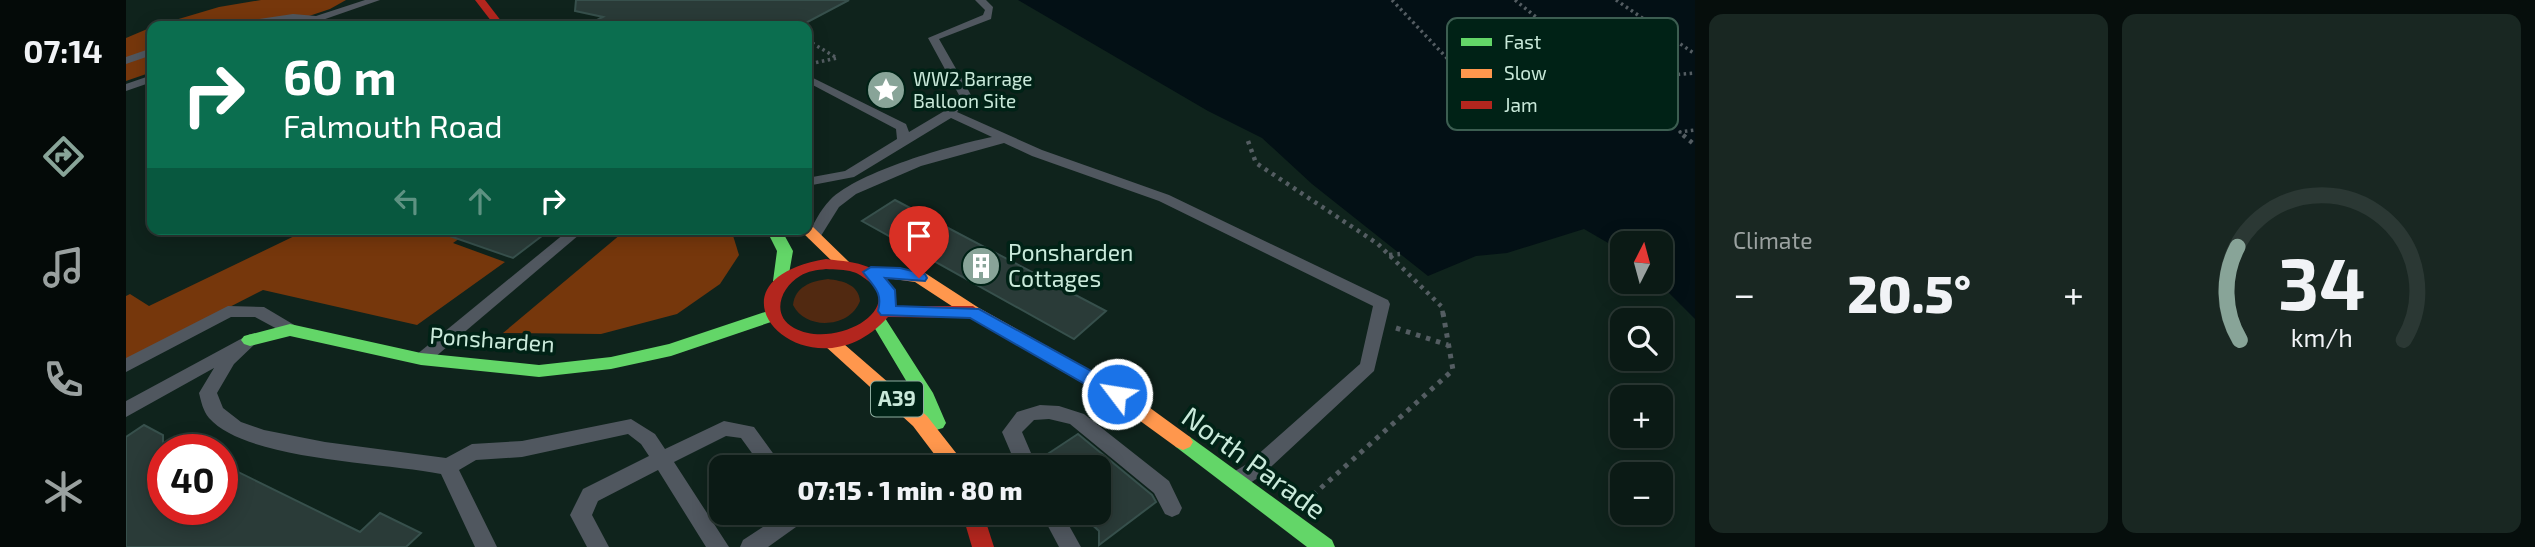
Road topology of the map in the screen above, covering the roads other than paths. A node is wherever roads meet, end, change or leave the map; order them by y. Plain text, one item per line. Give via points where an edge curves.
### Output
1 (480, 0) edge
2 (980, 0) edge
3 (370, 1) edge
4 (317, 19) junction
5 (265, 21) edge
6 (311, 21) edge
7 (496, 21) edge
8 (147, 53) edge
9 (126, 61) edge
10 (147, 80) edge
11 (812, 81) edge
12 (126, 88) edge
13 (950, 113) junction
14 (1003, 139) junction
15 (904, 143) junction
16 (812, 181) edge
17 (812, 232) edge
18 (812, 234) edge
19 (572, 235) edge
20 (777, 235) edge
21 (843, 264) junction
22 (871, 272) junction
23 (781, 281) junction
24 (973, 313) junction
25 (771, 316) junction
26 (883, 316) junction
27 (290, 330) junction
28 (250, 341) junction
29 (831, 342) junction
30 (421, 359) junction
31 (126, 366) edge
32 (126, 410) edge
33 (764, 455) edge
34 (946, 455) edge
35 (949, 455) edge
36 (1022, 455) edge
37 (661, 460) junction
38 (448, 467) junction
39 (1235, 481) junction
40 (1171, 508) dead end
41 (783, 525) edge
42 (977, 525) edge
43 (1058, 525) edge
44 (486, 547) edge
45 (598, 547) edge
46 (718, 547) edge
47 (751, 547) edge
48 (983, 547) edge
49 (1070, 547) edge
50 (1324, 547) edge

1 - 7 main road
2 - 13 lane via 990,9 987,17 933,38 964,95
3 - 4 lane
4 - 5 lane
4 - 6 lane
8 - 9 lane
10 - 12 lane
11 - 15 lane via 902,127
13 - 14 lane
13 - 15 lane
14 - 17 lane via 974,144 860,187 838,200
14 - 39 lane via 1164,198 1382,304 1368,367 1254,470
15 - 16 lane via 849,174
18 - 21 main road
19 - 30 lane
20 - 23 main road via 785,251
21 - 22 main road
21 - 23 main road via 809,267
22 - 24 main road, North Parade via 919,278
22 - 26 main road via 887,290
23 - 25 main road via 772,292
24 - 26 main road, North Parade
24 - 39 main road, North Parade via 1117,394
25 - 29 main road via 793,336
25 - 30 main road, Ponsharden via 671,351 611,363 538,371
26 - 29 main road via 867,331
26 - 35 main road, A39
27 - 28 main road, Ponsharden
27 - 30 main road, Ponsharden
27 - 31 lane via 258,311 228,313
28 - 32 lane
28 - 38 lane via 228,360 208,393 214,412 241,430 308,449
29 - 34 main road, A39 via 920,421
33 - 37 lane via 747,432 724,428
36 - 40 lane via 1012,432 1023,415 1055,413 1077,419 1162,487
37 - 38 lane via 648,439 631,426 522,449 472,452
37 - 45 lane via 590,495 580,515
37 - 46 lane
38 - 44 lane
39 - 50 main road, North Parade
41 - 47 lane
42 - 48 main road
43 - 49 lane

